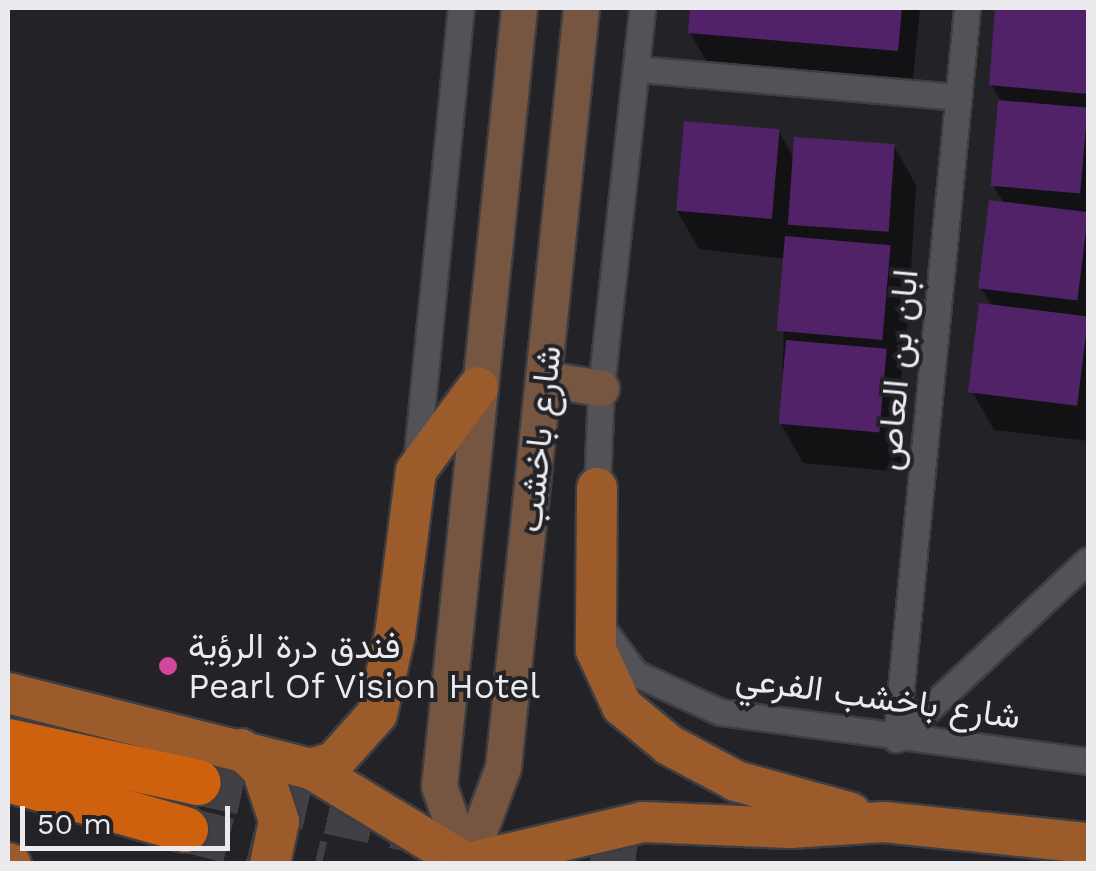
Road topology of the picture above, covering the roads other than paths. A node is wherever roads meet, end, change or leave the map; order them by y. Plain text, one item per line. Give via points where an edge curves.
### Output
1 (461, 8) edge
2 (519, 8) edge
3 (580, 8) edge
4 (642, 8) edge
5 (966, 8) edge
6 (637, 69) junction
7 (958, 97) junction
8 (546, 379) junction
9 (478, 387) junction
10 (600, 388) junction
11 (416, 471) junction
12 (597, 488) joint
13 (1088, 560) edge
14 (592, 596) junction
15 (8, 693) edge
16 (896, 739) junction
17 (8, 741) edge
18 (241, 749) junction
19 (1088, 761) edge
20 (311, 769) junction
21 (8, 779) edge
22 (198, 782) tunnel mouth
23 (884, 822) junction
24 (184, 830) tunnel mouth
25 (1088, 844) edge
26 (466, 863) edge
27 (270, 864) edge

1 - 11 street
2 - 9 main road, شارع باخشب
3 - 8 main road, شارع باخشب
4 - 6 street
5 - 7 street, ابان بن العاص
6 - 7 street
6 - 10 street
7 - 16 street, ابان بن العاص
8 - 10 main road
8 - 26 main road, شارع باخشب via 503,767
9 - 11 main road
9 - 26 main road, شارع باخشب via 439,786
10 - 12 street
11 - 20 main road via 395,635 377,714 334,762
12 - 14 main road
13 - 16 street
14 - 16 street, شارع باخشب الفرعي via 600,624 634,673 720,712
14 - 23 main road via 596,650 608,679 622,706 668,745 736,781
15 - 18 main road
16 - 19 street, شارع باخشب الفرعي
17 - 22 highway
18 - 20 main road
18 - 27 main road via 262,769 280,820
20 - 26 main road
21 - 24 highway
23 - 25 main road
23 - 26 main road via 790,828 643,822

